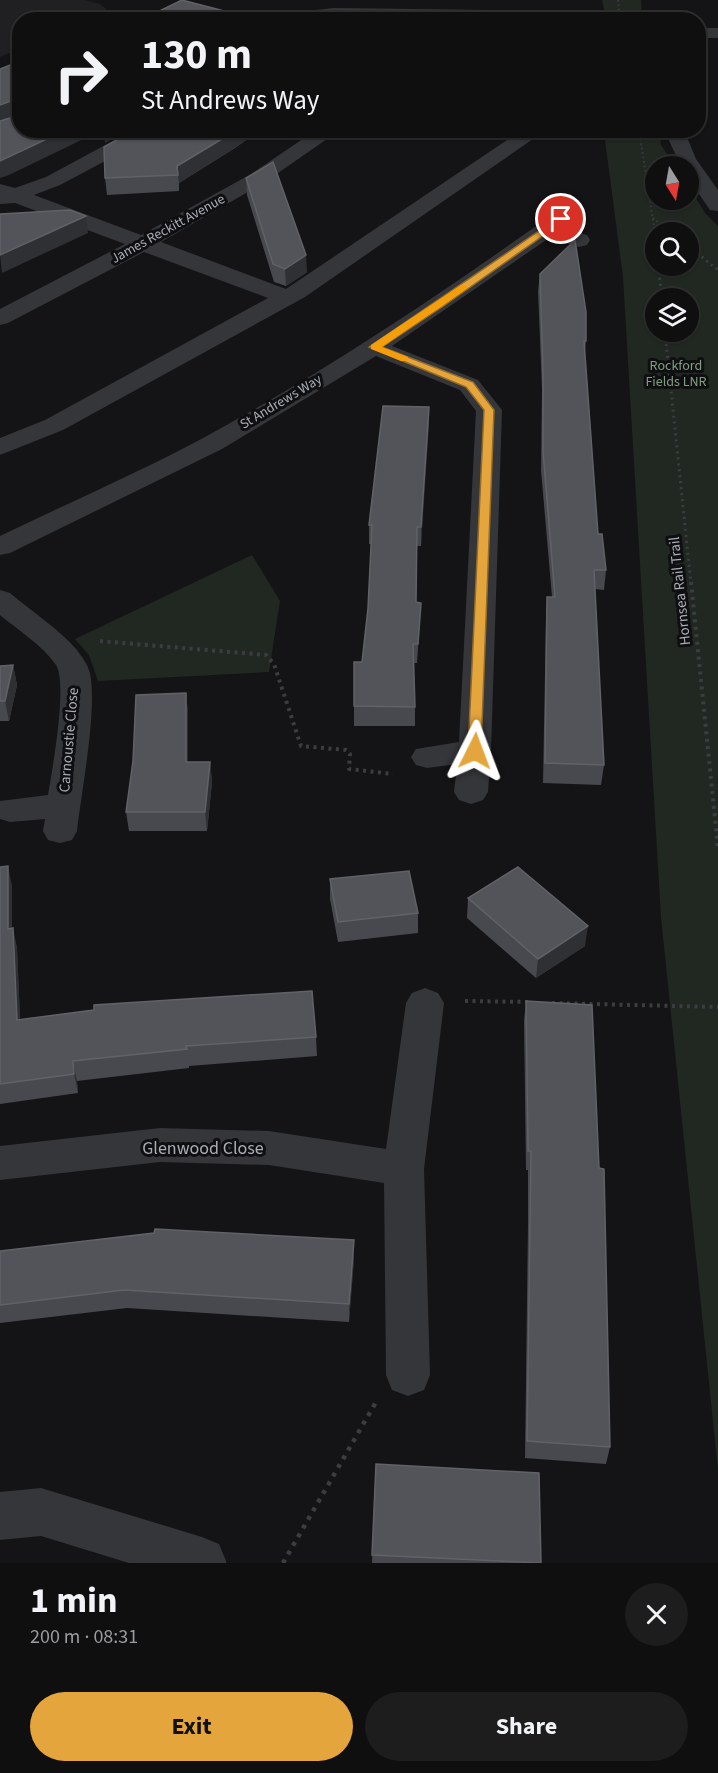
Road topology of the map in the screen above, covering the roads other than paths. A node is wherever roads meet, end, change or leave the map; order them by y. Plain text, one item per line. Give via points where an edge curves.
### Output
1 (452, 11) edge
2 (389, 12) edge
3 (477, 12) edge
4 (134, 138) edge
5 (318, 138) edge
6 (524, 138) edge
7 (677, 138) edge
8 (5, 195) edge
9 (718, 205) edge
10 (579, 240) dead end
11 (142, 244) junction
12 (286, 297) junction
13 (0, 318) edge
14 (374, 347) junction
15 (0, 447) edge
16 (0, 547) edge
17 (0, 599) edge
18 (475, 751) junction
19 (427, 757) road end
20 (471, 792) dead end
21 (10, 810) dead end
22 (425, 1003) road end
23 (0, 1163) edge
24 (404, 1169) junction
25 (408, 1375) road end
26 (0, 1516) edge
27 (203, 1562) edge

1 - 2 street
1 - 3 street
4 - 8 street via 53,181
5 - 11 street, James Reckitt Avenue via 258,178
6 - 12 street
7 - 9 street via 686,159
8 - 11 street
10 - 14 street, St Andrews Way via 553,224
11 - 12 street
11 - 13 street, James Reckitt Avenue
12 - 15 street via 54,425
14 - 16 street, St Andrews Way via 212,443
14 - 18 street via 469,385 489,410
17 - 21 street, Carnoustie Close via 51,642 74,669 76,699 61,818
18 - 19 street
18 - 20 street
22 - 24 street
23 - 24 street, Glenwood Close via 160,1145 269,1148
24 - 25 street
26 - 27 street via 41,1512

